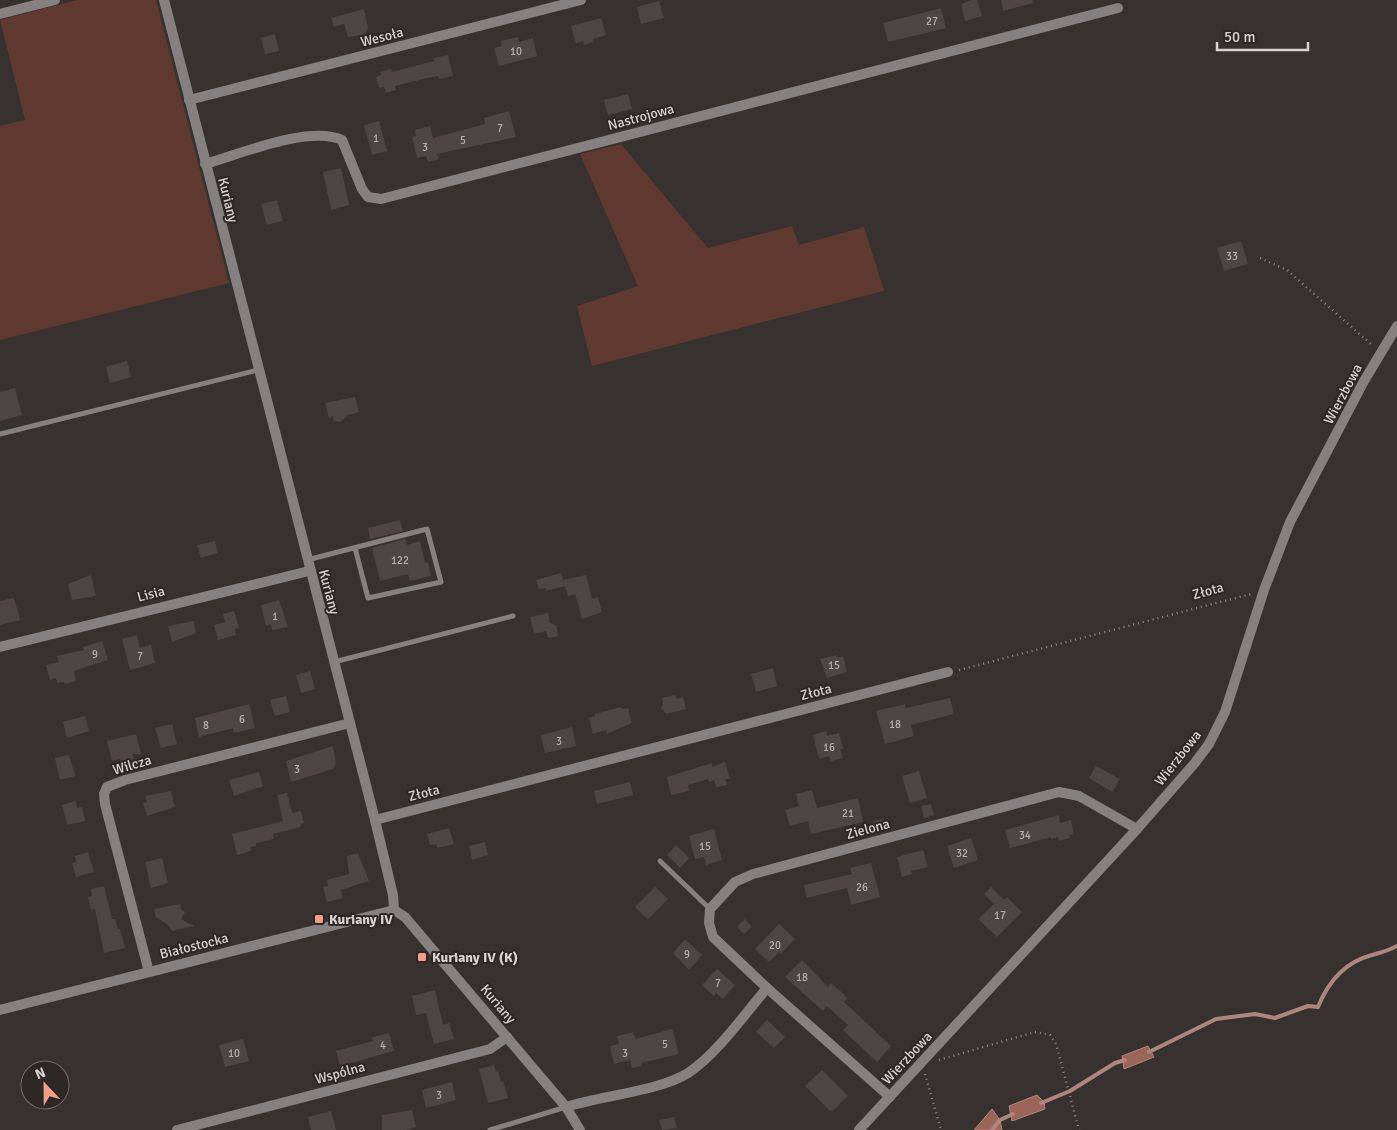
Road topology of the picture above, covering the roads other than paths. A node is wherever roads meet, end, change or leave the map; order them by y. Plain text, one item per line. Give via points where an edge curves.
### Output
1 (55, 0) edge
2 (164, 0) edge
3 (581, 0) edge
4 (1118, 8) dead end
5 (0, 14) edge
6 (189, 100) junction
7 (205, 164) junction
8 (1397, 326) edge
9 (258, 370) junction
10 (0, 434) edge
11 (355, 548) junction
12 (307, 561) junction
13 (309, 571) junction
14 (513, 616) dead end
15 (0, 647) edge
16 (334, 662) junction
17 (948, 672) road end
18 (350, 723) junction
19 (375, 820) junction
20 (1137, 829) junction
21 (660, 860) dead end
22 (710, 909) junction
23 (394, 910) junction
24 (149, 972) junction
25 (766, 988) junction
26 (0, 1010) edge
27 (507, 1037) junction
28 (890, 1097) junction
29 (566, 1107) junction
30 (177, 1130) edge
31 (490, 1130) edge
32 (580, 1130) edge
33 (859, 1130) edge

1 - 5 street
2 - 6 street, Kuriany
3 - 6 street, Wesoła
4 - 7 street, Nastrojowa via 381,199 368,197 342,140 333,136 306,135
6 - 7 street, Kuriany
7 - 9 street, Kuriany
8 - 20 street, Wierzbowa via 1290,522 1221,720 1194,764
9 - 10 lane
9 - 12 street, Kuriany
11 - 11 lane via 427,529 441,582 368,598
11 - 12 lane
12 - 13 street, Kuriany
13 - 15 street, Lisia
13 - 16 street, Kuriany
14 - 16 lane
16 - 18 street, Kuriany
17 - 19 street, Złota
18 - 19 street, Kuriany
18 - 24 street, Wilcza via 107,787 105,804
19 - 23 street, Kuriany
20 - 22 street, Zielona via 1080,796 1060,792 753,874 735,882
20 - 28 street, Wierzbowa
21 - 22 lane
22 - 25 street via 713,937
23 - 24 street, Białostocka
23 - 27 street, Kuriany via 405,917
24 - 26 street, Białostocka
25 - 28 street
25 - 29 street via 702,1063 687,1074 668,1082
27 - 29 street, Kuriany
27 - 30 street, Wspólna via 490,1049
28 - 33 street, Wierzbowa
29 - 31 lane
29 - 32 street, Kuriany

